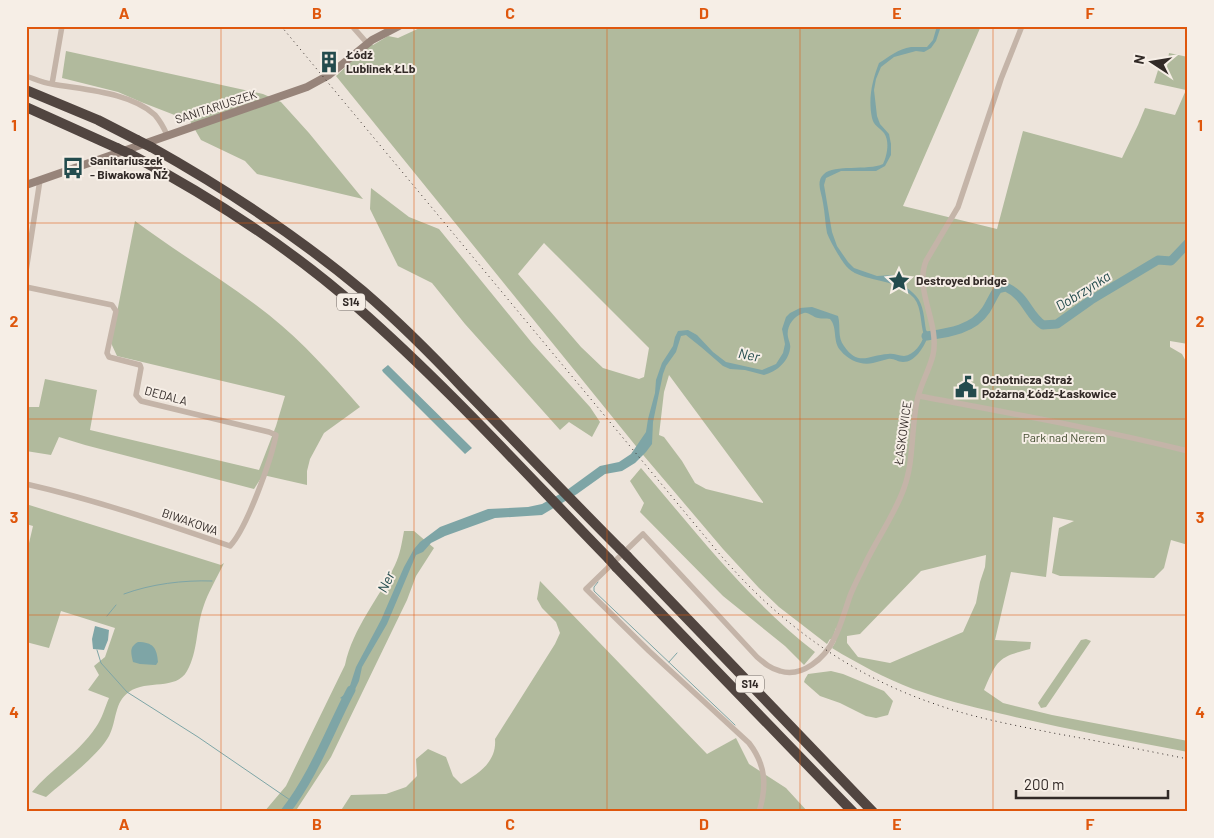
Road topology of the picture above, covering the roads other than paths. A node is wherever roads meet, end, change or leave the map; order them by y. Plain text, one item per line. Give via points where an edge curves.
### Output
1 (62, 26) edge
2 (352, 26) edge
3 (399, 26) edge
4 (1022, 26) edge
5 (367, 43) junction
6 (26, 76) edge
7 (52, 84) junction
8 (26, 90) edge
9 (26, 107) edge
10 (167, 135) junction
11 (40, 180) junction
12 (26, 185) edge
13 (26, 272) edge
14 (26, 287) edge
15 (919, 396) junction
16 (276, 435) joint
17 (1188, 451) edge
18 (26, 484) edge
19 (759, 812) edge
20 (853, 812) edge
21 (873, 812) edge

1 - 7 street
2 - 5 street
3 - 5 street, SANITARIUSZEK
4 - 15 street, ŁASKOWICE via 958,206 924,266 923,281 934,343
5 - 10 street, SANITARIUSZEK via 311,86
6 - 7 street
7 - 10 street via 101,92 134,103 153,114
8 - 21 highway, S14, bridge via 98,120 199,174 270,220 365,293 419,343
9 - 20 highway, S14, bridge via 130,154 188,186 250,225 358,308 466,411
10 - 11 street, SANITARIUSZEK
11 - 12 street, SANITARIUSZEK
11 - 13 street
14 - 16 street, DEDALA via 112,305 116,311 107,353 109,357 140,365 136,396 141,401
15 - 17 street
15 - 19 street, ŁASKOWICE via 905,486 851,594 835,639 827,651 805,669 787,672 769,666 757,657 643,534 586,589 749,743 758,758 764,779
16 - 18 street, BIWAKOWA via 274,449 251,508 230,546 142,516

